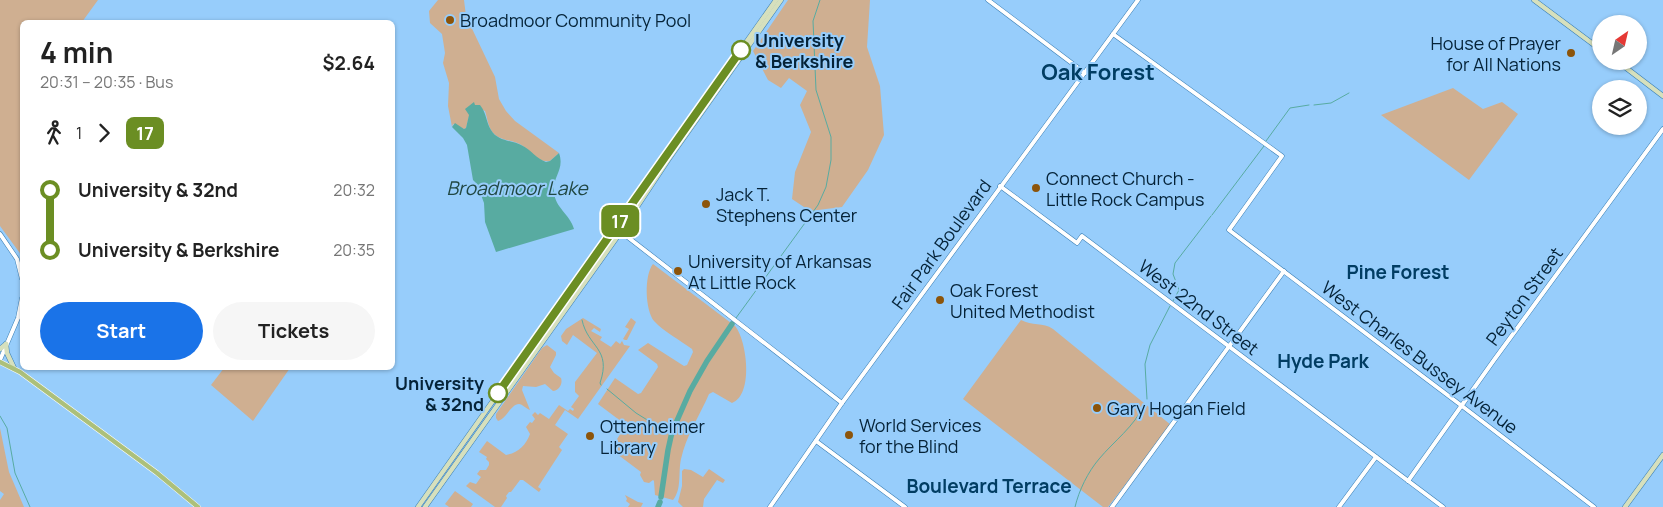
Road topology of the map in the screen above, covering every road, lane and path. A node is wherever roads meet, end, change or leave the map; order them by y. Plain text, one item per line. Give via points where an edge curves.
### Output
1 (776, 0) edge
2 (781, 0) edge
3 (988, 0) edge
4 (1138, 0) edge
5 (1534, 0) edge
6 (1113, 34) junction
7 (1592, 43) edge
8 (1629, 70) edge
9 (1085, 73) junction
10 (1663, 96) edge
11 (1663, 129) edge
12 (1000, 186) junction
13 (612, 232) junction
14 (0, 234) edge
15 (618, 234) junction
16 (20, 271) edge
17 (1284, 271) junction
18 (20, 308) edge
19 (6, 344) junction
20 (1229, 347) junction
21 (0, 349) edge
22 (0, 361) edge
23 (14, 368) junction
24 (842, 403) junction
25 (1462, 406) junction
26 (816, 441) junction
27 (1663, 454) edge
28 (1376, 457) junction
29 (1408, 481) junction
30 (198, 507) edge
31 (418, 507) edge
32 (425, 507) edge
33 (770, 507) edge
34 (906, 507) edge
35 (1112, 507) edge
36 (1340, 507) edge
37 (1443, 507) edge
38 (1594, 507) edge
39 (1624, 507) edge

1 - 13 main road
2 - 15 main road
3 - 9 street
4 - 6 street, Fair Park Boulevard
5 - 7 main road
6 - 9 street, Fair Park Boulevard
6 - 17 street, West Charles Bussey Avenue via 1282,156 1229,230
8 - 10 main road
9 - 12 street, Fair Park Boulevard
11 - 25 street, Peyton Street
12 - 20 street, West 22nd Street via 1077,243 1082,236
12 - 24 street, Fair Park Boulevard
13 - 15 street
13 - 31 main road
14 - 16 street via 17,259
15 - 24 street via 625,235
15 - 32 main road
17 - 20 street
17 - 25 street, West Charles Bussey Avenue
18 - 19 street
19 - 21 main road
19 - 22 street
19 - 23 main road
20 - 28 street, West 22nd Street
20 - 35 street
22 - 23 main road
23 - 30 main road
24 - 26 street, Fair Park Boulevard
25 - 29 street, Peyton Street
25 - 38 street, West Charles Bussey Avenue
26 - 33 street, Fair Park Boulevard
26 - 34 street
27 - 39 main road
28 - 29 street, West 22nd Street
28 - 36 street
29 - 37 street, West 22nd Street

